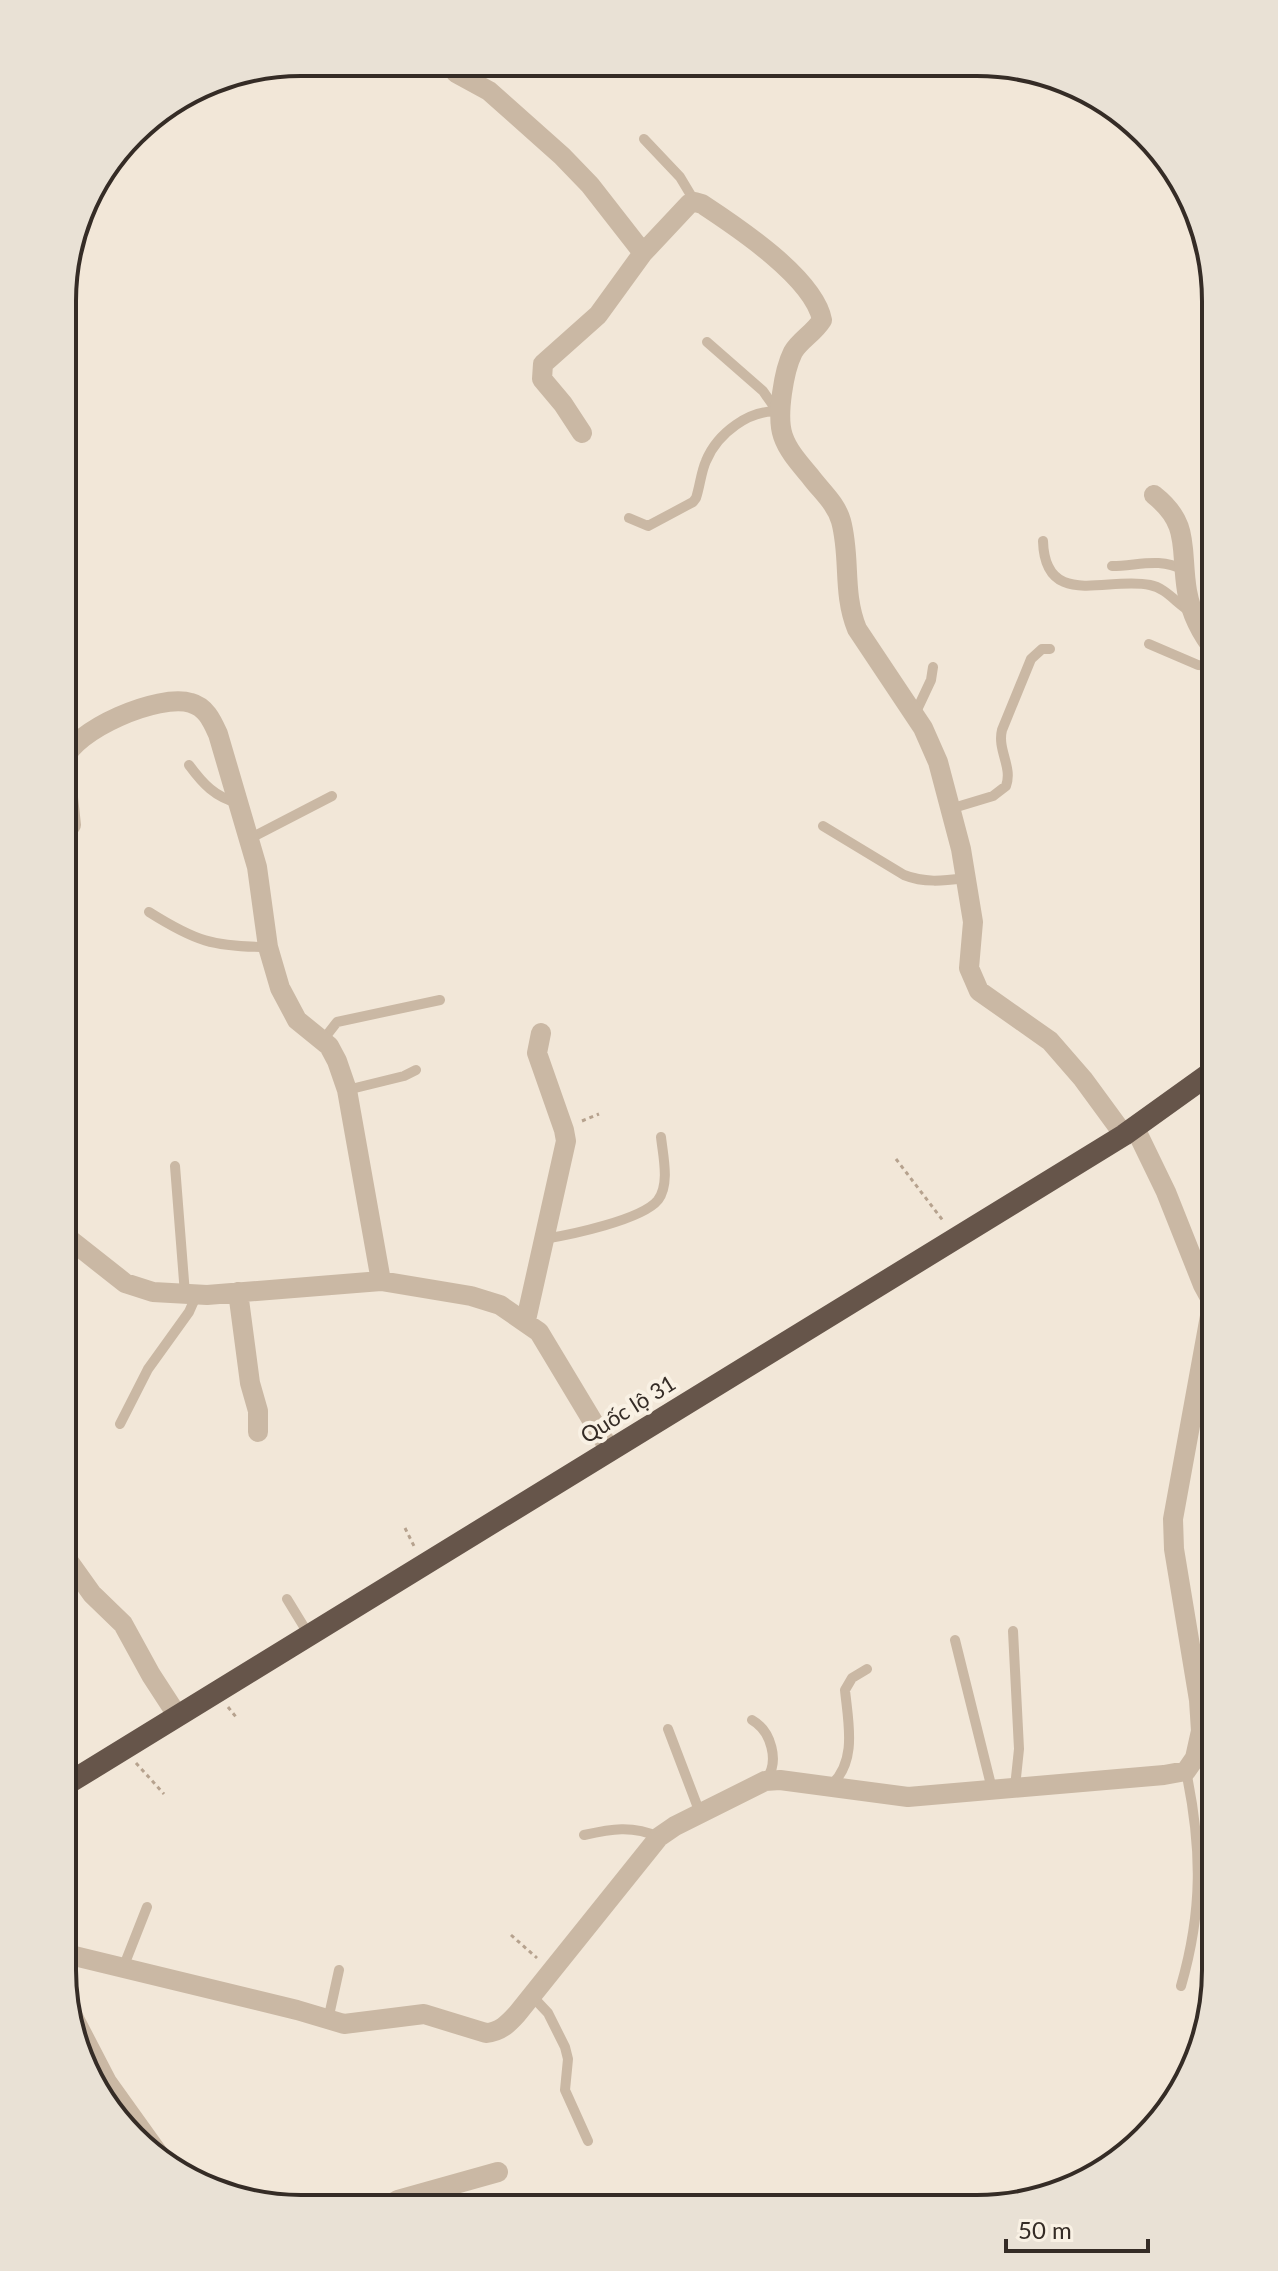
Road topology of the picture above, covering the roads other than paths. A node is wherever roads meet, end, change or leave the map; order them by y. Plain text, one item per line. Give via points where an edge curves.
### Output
1 (462, 76) edge
2 (644, 139) dead end
3 (695, 202) junction
4 (643, 253) junction
5 (707, 342) dead end
6 (778, 412) junction
7 (582, 433) dead end
8 (1154, 495) dead end
9 (629, 518) dead end
10 (1043, 541) dead end
11 (1112, 566) dead end
12 (1185, 571) junction
13 (1193, 613) junction
14 (1202, 628) edge
15 (1149, 644) dead end
16 (1050, 649) dead end
17 (1202, 665) edge
18 (933, 667) dead end
19 (915, 714) junction
20 (76, 745) edge
21 (189, 765) dead end
22 (332, 796) dead end
23 (238, 803) junction
24 (950, 809) junction
25 (823, 826) dead end
26 (249, 839) junction
27 (964, 878) junction
28 (149, 912) dead end
29 (268, 947) junction
30 (440, 1000) dead end
31 (541, 1033) dead end
32 (323, 1040) junction
33 (416, 1070) dead end
34 (1202, 1079) edge
35 (347, 1090) junction
36 (1130, 1132) junction
37 (661, 1137) dead end
38 (175, 1166) dead end
39 (544, 1239) junction
40 (76, 1244) edge
41 (1202, 1278) edge
42 (381, 1281) junction
43 (238, 1292) junction
44 (191, 1294) junction
45 (526, 1320) junction
46 (1202, 1369) edge
47 (120, 1424) dead end
48 (258, 1432) dead end
49 (610, 1450) junction
50 (76, 1572) edge
51 (287, 1599) dead end
52 (1013, 1631) dead end
53 (309, 1635) junction
54 (955, 1640) dead end
55 (867, 1669) dead end
56 (1202, 1712) edge
57 (177, 1715) junction
58 (752, 1720) dead end
59 (668, 1729) dead end
60 (1202, 1746) edge
61 (1186, 1771) junction
62 (76, 1778) edge
63 (765, 1781) junction
64 (829, 1787) junction
65 (1015, 1787) junction
66 (992, 1789) junction
67 (700, 1813) junction
68 (584, 1835) dead end
69 (659, 1837) junction
70 (147, 1907) dead end
71 (76, 1956) edge
72 (123, 1968) junction
73 (339, 1970) dead end
74 (1181, 1986) dead end
75 (532, 1996) junction
76 (328, 2020) junction
77 (588, 2141) dead end
78 (498, 2172) dead end
79 (416, 2195) edge

1 - 4 street via 489,91 562,156
2 - 3 lane via 680,177
3 - 4 street via 681,210
3 - 6 street via 770,252 821,314 816,330 793,352
4 - 7 street via 598,315 541,370 542,379
5 - 6 lane via 763,391
6 - 9 lane via 753,415 723,436 706,461 693,502 648,526
6 - 19 street via 789,449 840,519 848,609 857,629
8 - 12 street via 1178,522
10 - 13 lane via 1043,559 1056,579 1092,587 1154,586
11 - 12 lane via 1160,562
12 - 13 street
13 - 14 street
15 - 17 lane
16 - 24 lane via 1031,659 1002,730 1006,786 993,796
18 - 19 lane
19 - 24 street via 931,741
20 - 23 street via 129,711 150,704 179,701 201,707 218,734
21 - 23 lane via 215,794
22 - 26 lane
23 - 26 street
24 - 27 street
25 - 27 lane via 904,875 937,881
26 - 29 street
27 - 36 street via 973,922 969,968 979,991 1050,1041
28 - 29 lane via 204,942
29 - 32 street via 291,1012
30 - 32 lane via 337,1022
31 - 39 street via 537,1053 566,1141
32 - 35 street
33 - 35 lane
34 - 36 highway, Quốc lộ 31
35 - 42 street
36 - 41 street via 1166,1192
36 - 49 highway, Quốc lộ 31
37 - 39 lane via 664,1176 658,1200 598,1227
38 - 44 lane
39 - 45 street
40 - 44 street via 125,1283 153,1292
42 - 43 street
42 - 45 street via 471,1296
43 - 44 street
43 - 48 street
44 - 47 lane via 189,1312 148,1369
45 - 49 street via 551,1348
46 - 56 street via 1173,1519
49 - 53 highway, Quốc lộ 31
50 - 57 street via 123,1624
51 - 53 lane
52 - 65 lane via 1019,1749
53 - 57 highway, Quốc lộ 31
54 - 66 lane
55 - 64 lane via 845,1690 847,1761
57 - 62 highway, Quốc lộ 31
58 - 63 lane via 771,1746 773,1767
59 - 67 lane
60 - 61 street
61 - 65 street
61 - 74 lane via 1196,1822 1198,1894
63 - 64 street
63 - 67 street
64 - 66 street via 908,1797
65 - 66 street
67 - 69 street
68 - 69 lane via 635,1828
69 - 75 street
70 - 72 lane
71 - 72 street
72 - 76 street
73 - 76 lane
75 - 76 street via 508,2024 486,2033 413,2013 352,2024
75 - 77 lane via 548,2013 565,2047 565,2090
78 - 79 street

